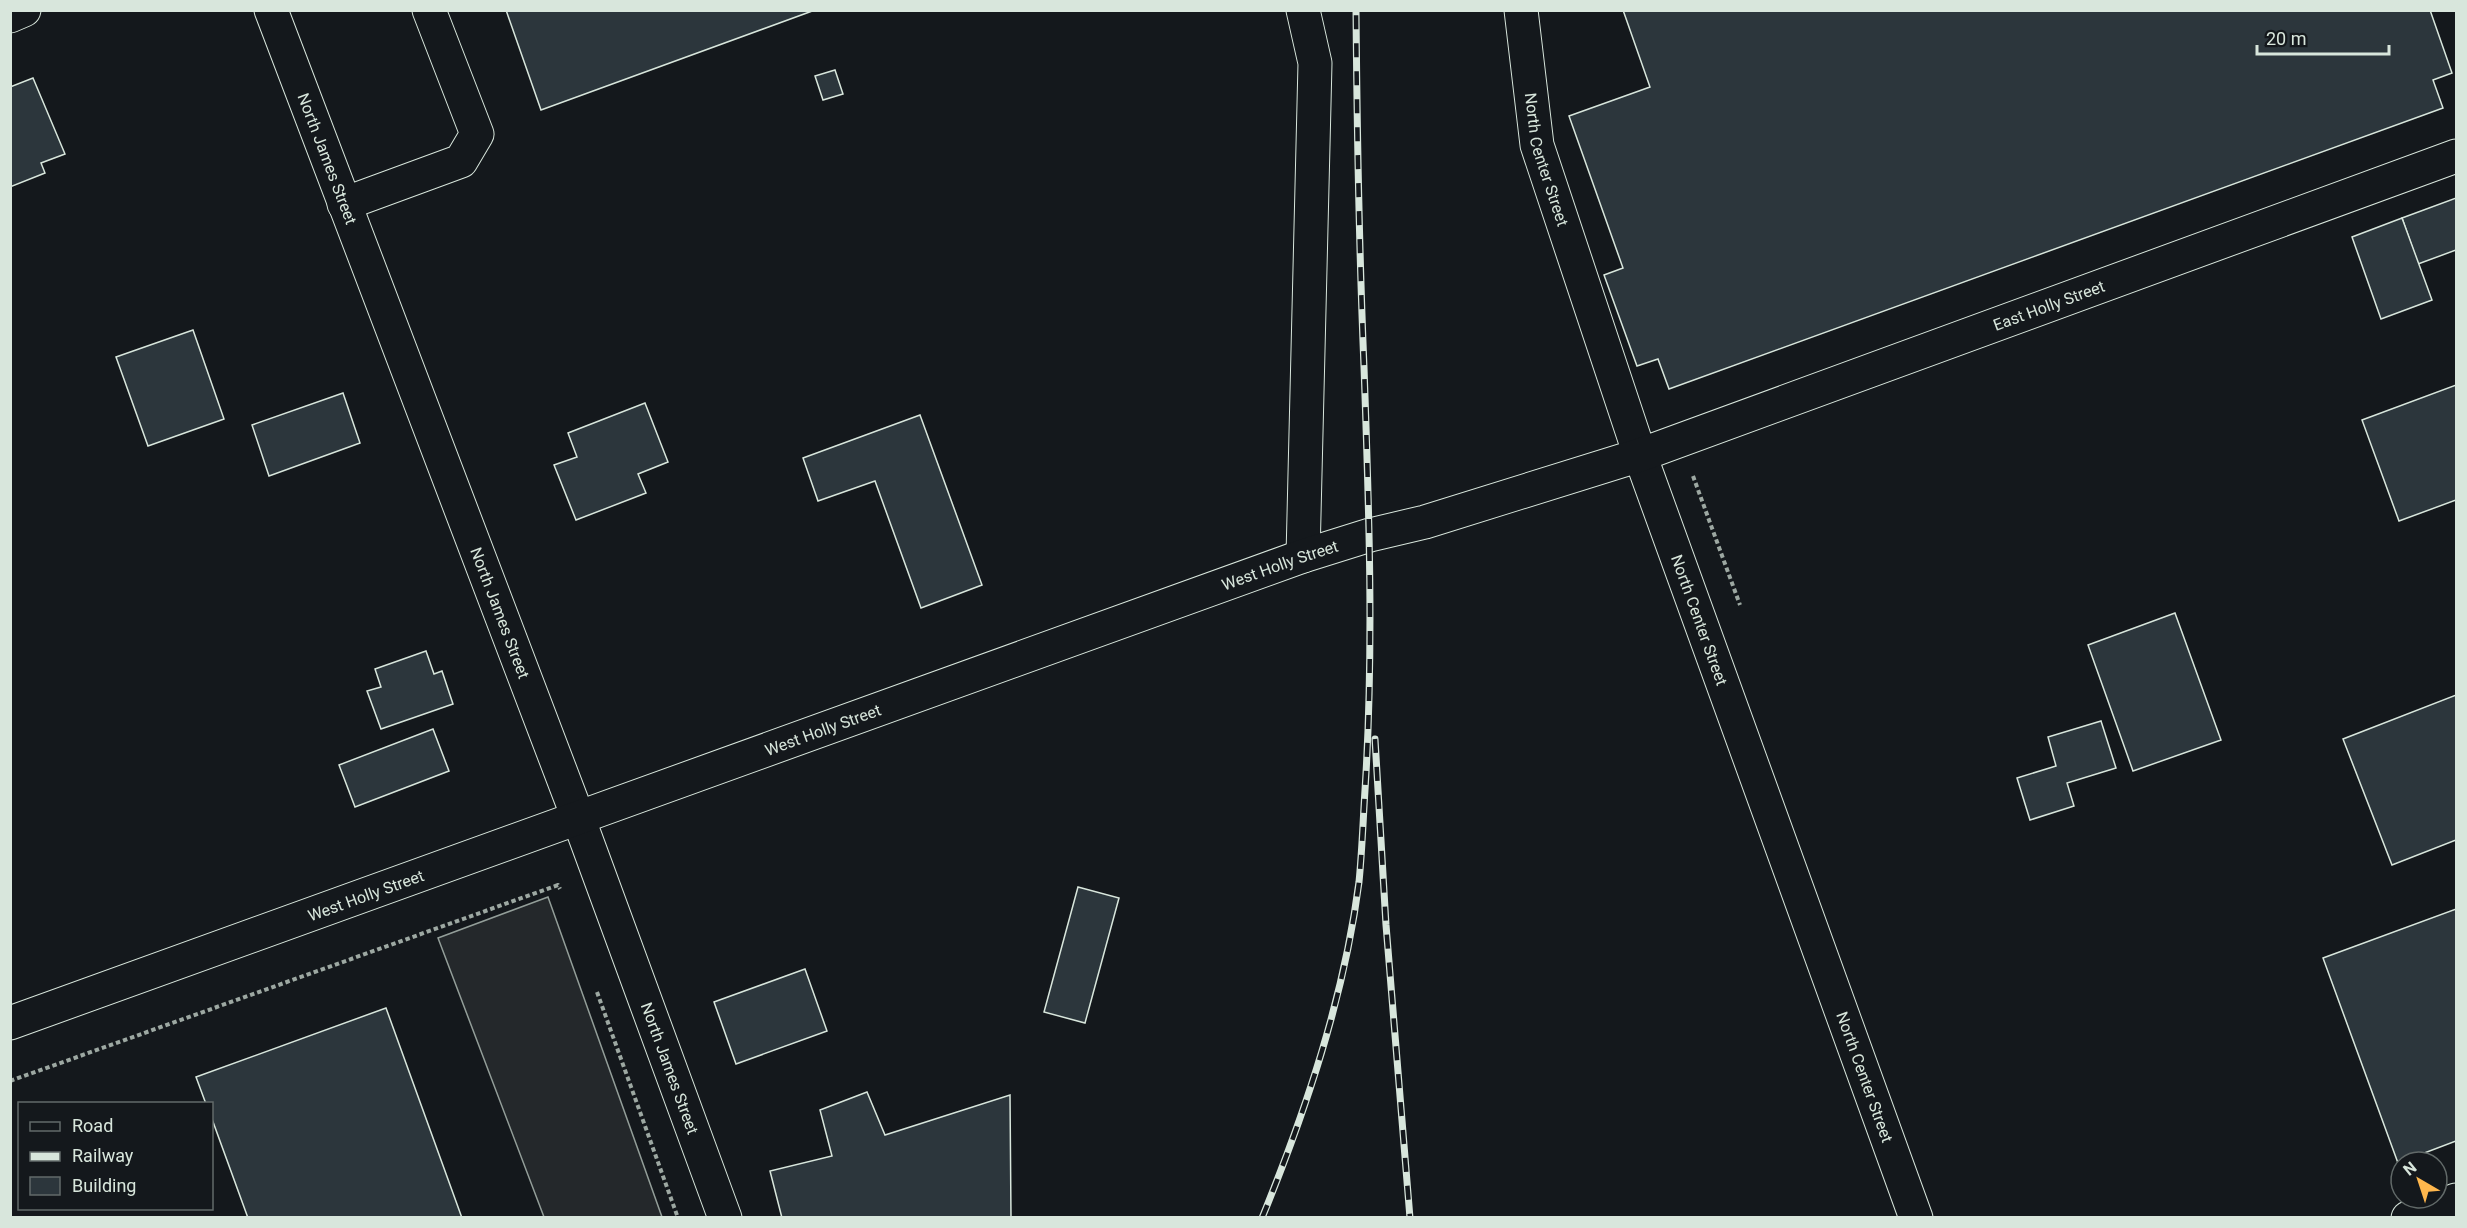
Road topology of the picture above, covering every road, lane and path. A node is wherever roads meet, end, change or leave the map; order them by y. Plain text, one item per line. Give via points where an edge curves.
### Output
1 (24, 10) edge
2 (270, 10) edge
3 (429, 10) edge
4 (1303, 10) edge
5 (1521, 10) edge
6 (10, 16) edge
7 (2457, 156) edge
8 (344, 204) junction
9 (1640, 455) junction
10 (1690, 467) dead end
11 (1303, 556) junction
12 (1740, 606) dead end
13 (579, 820) junction
14 (562, 896) dead end
15 (594, 984) dead end
16 (10, 1023) edge
17 (10, 1081) edge
18 (2457, 1200) edge
19 (678, 1218) edge
20 (725, 1218) edge
21 (1916, 1218) edge
22 (2408, 1218) edge

1 - 6 street
2 - 8 street, North James Street
3 - 8 street via 477,134 461,161
4 - 11 street via 1315,63
5 - 9 street, North Center Street via 1537,145
7 - 9 street, East Holly Street
8 - 13 street, North James Street
9 - 11 street, West Holly Street
9 - 21 street, North Center Street
10 - 12 path
11 - 13 street, West Holly Street
13 - 16 street, West Holly Street
13 - 20 street, North James Street
14 - 17 path via 558,885
15 - 19 path
18 - 22 street

